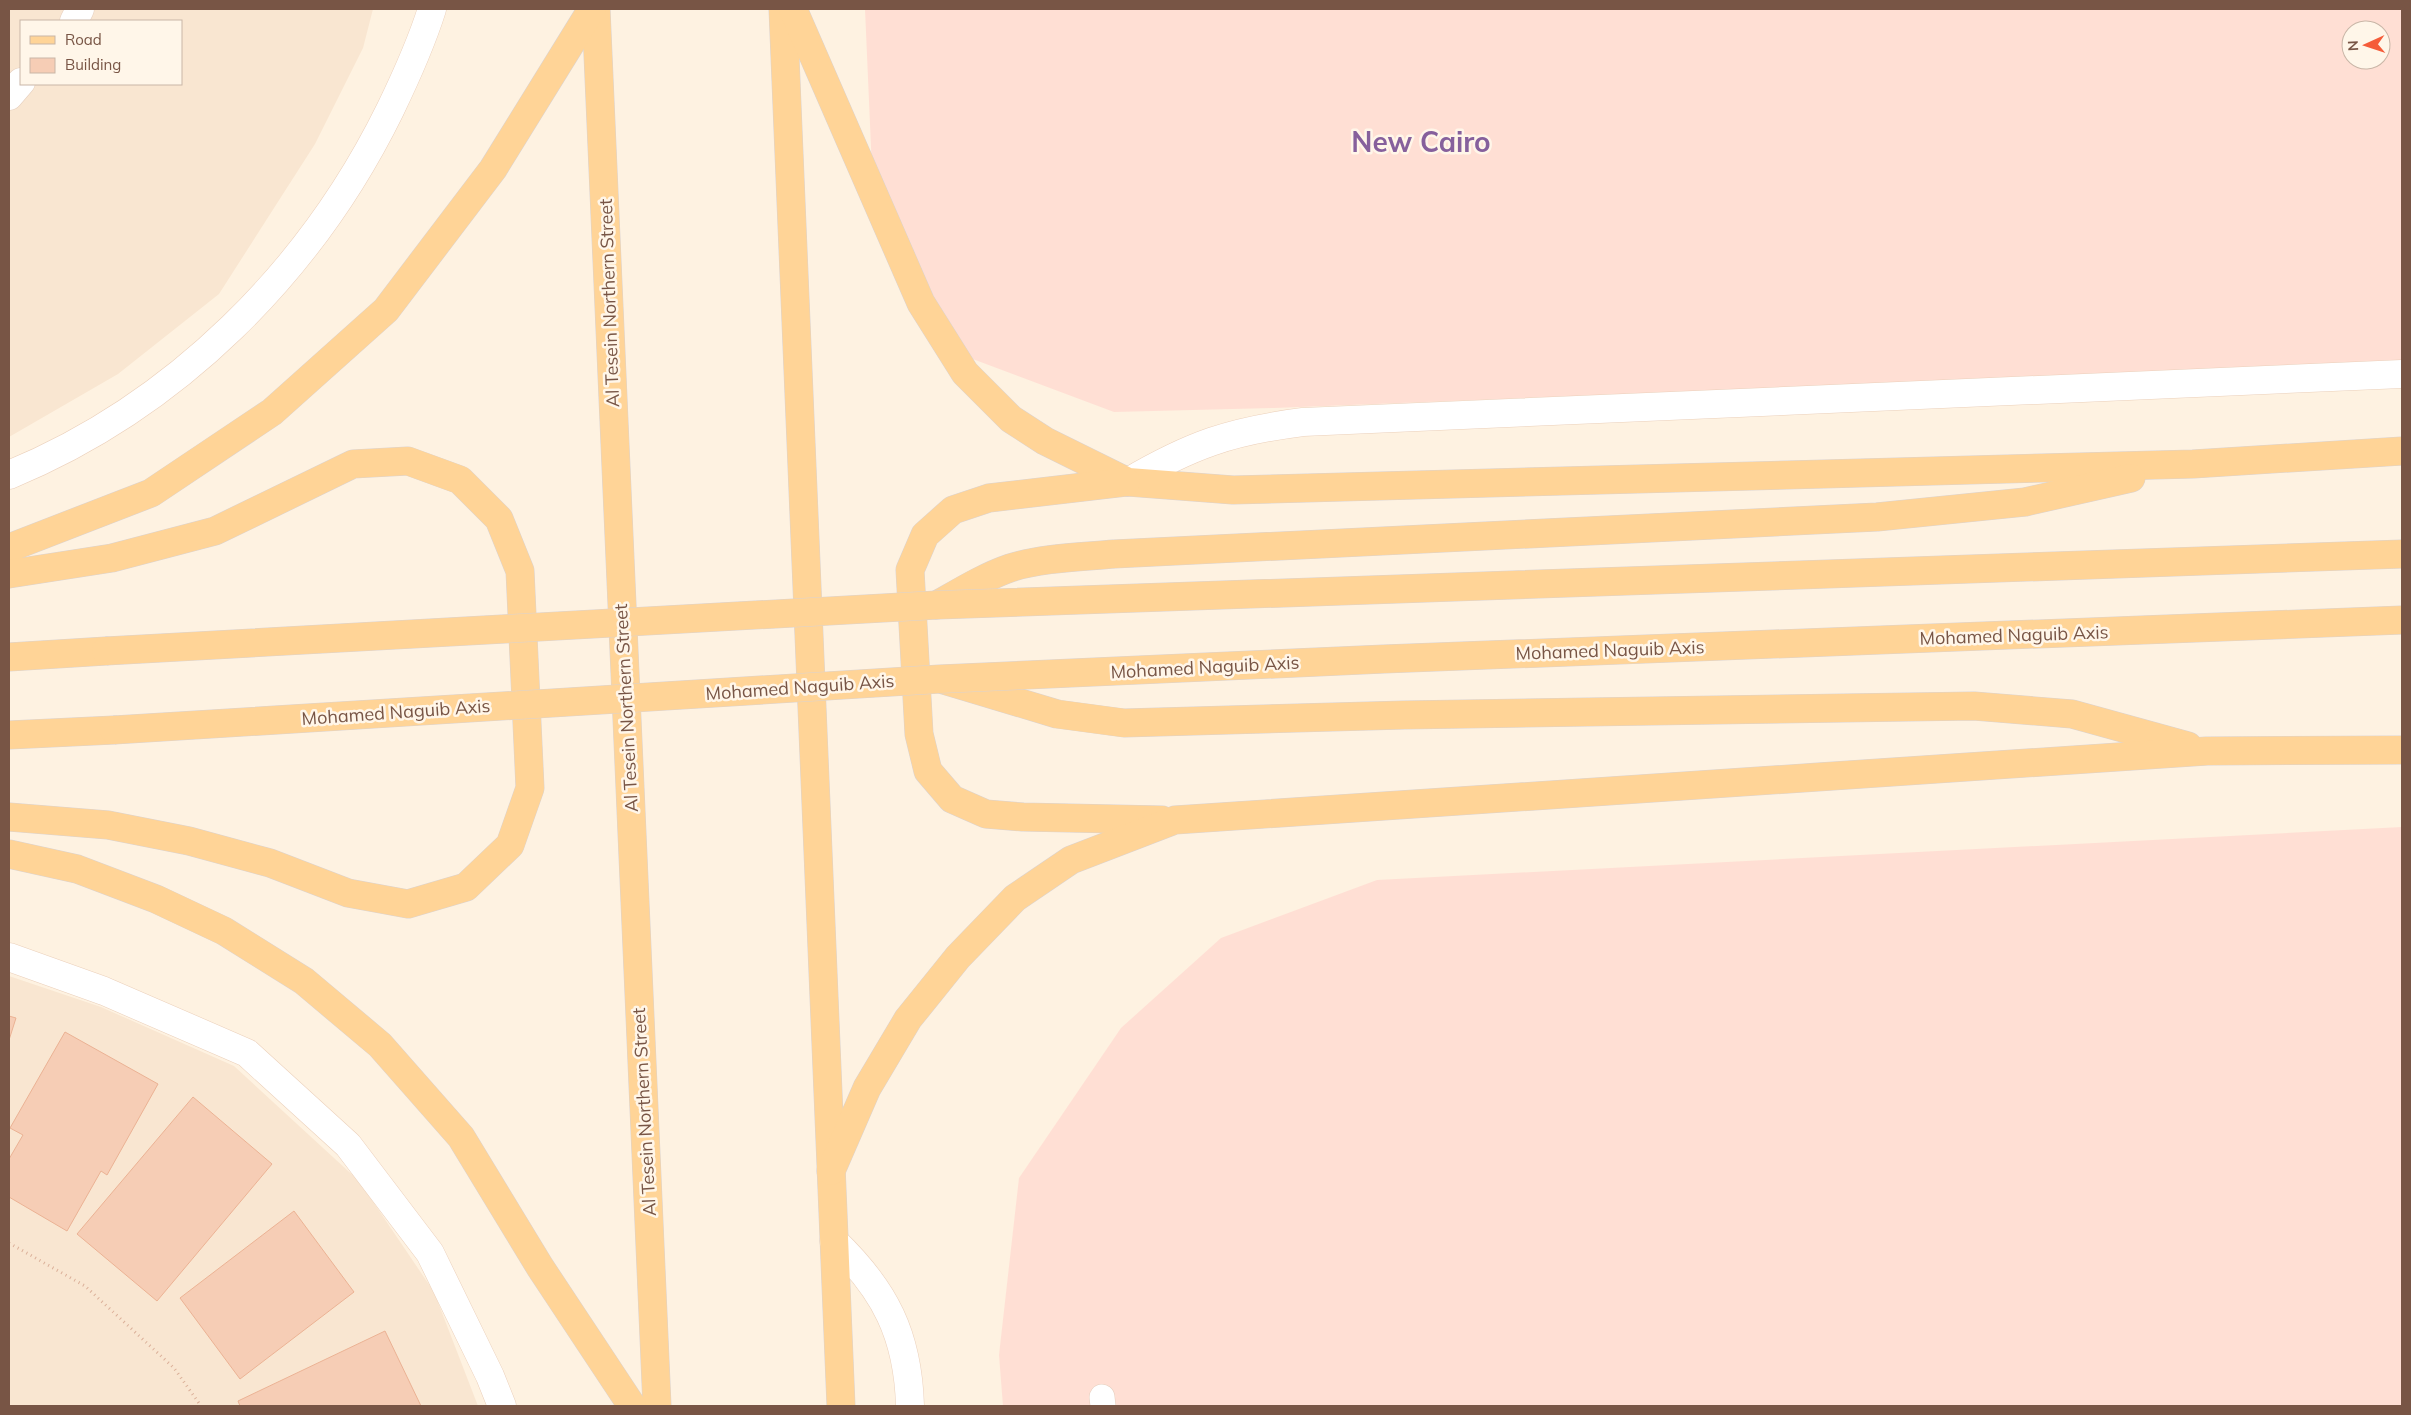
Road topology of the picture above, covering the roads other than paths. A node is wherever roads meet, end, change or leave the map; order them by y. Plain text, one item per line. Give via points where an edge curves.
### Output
1 (432, 9) edge
2 (592, 9) edge
3 (596, 9) edge
4 (783, 9) edge
5 (793, 9) edge
6 (20, 83) edge
7 (9, 96) edge
8 (2402, 374) edge
9 (2402, 451) edge
10 (2193, 464) junction
11 (9, 475) edge
12 (1128, 482) junction
13 (9, 548) edge
14 (2402, 554) edge
15 (9, 574) edge
16 (936, 605) junction
17 (2402, 620) edge
18 (9, 657) edge
19 (940, 679) junction
20 (9, 735) edge
21 (2402, 750) edge
22 (2207, 751) junction
23 (9, 817) edge
24 (1175, 820) junction
25 (9, 854) edge
26 (9, 957) edge
27 (831, 1171) junction
28 (834, 1241) junction
29 (502, 1406) edge
30 (632, 1406) edge
31 (657, 1406) edge
32 (841, 1406) edge
33 (910, 1406) edge

1 - 11 street via 405,79 373,143 316,233 272,289 214,344 136,405 85,437
2 - 13 main road via 493,169 386,310 272,412 151,493
3 - 31 main road, Al Tesein Northern Street
4 - 27 main road
5 - 12 main road via 922,303 965,373 1011,419 1044,441
6 - 7 street
8 - 12 street via 1304,422 1256,428 1211,440 1168,458
9 - 10 main road
10 - 12 main road via 1233,490
10 - 16 main road via 2025,502 1877,517 1114,554 1057,560 1012,568
12 - 24 main road via 989,498 953,510 925,535 910,570 919,734 928,770 934,778 952,799 986,814
14 - 16 main road, bridge
15 - 23 main road via 112,558 215,531 353,464 408,461 460,480 499,519 520,571 530,788 510,845 466,887 408,904 348,893 270,863 190,841 108,825
16 - 18 main road, bridge
17 - 19 main road, Mohamed Naguib Axis, bridge
19 - 20 main road, Mohamed Naguib Axis, bridge
19 - 22 main road via 1057,714 1124,723 1974,706 2072,714
21 - 22 main road
22 - 24 main road
24 - 27 main road via 1071,860 1015,898 958,957 908,1019 867,1088
25 - 30 main road via 77,869 224,931 304,982 380,1045 461,1137 540,1267
26 - 29 street via 104,991 247,1053 348,1144 430,1253
27 - 28 main road
28 - 32 main road
28 - 33 street via 877,1288 893,1317 903,1346

